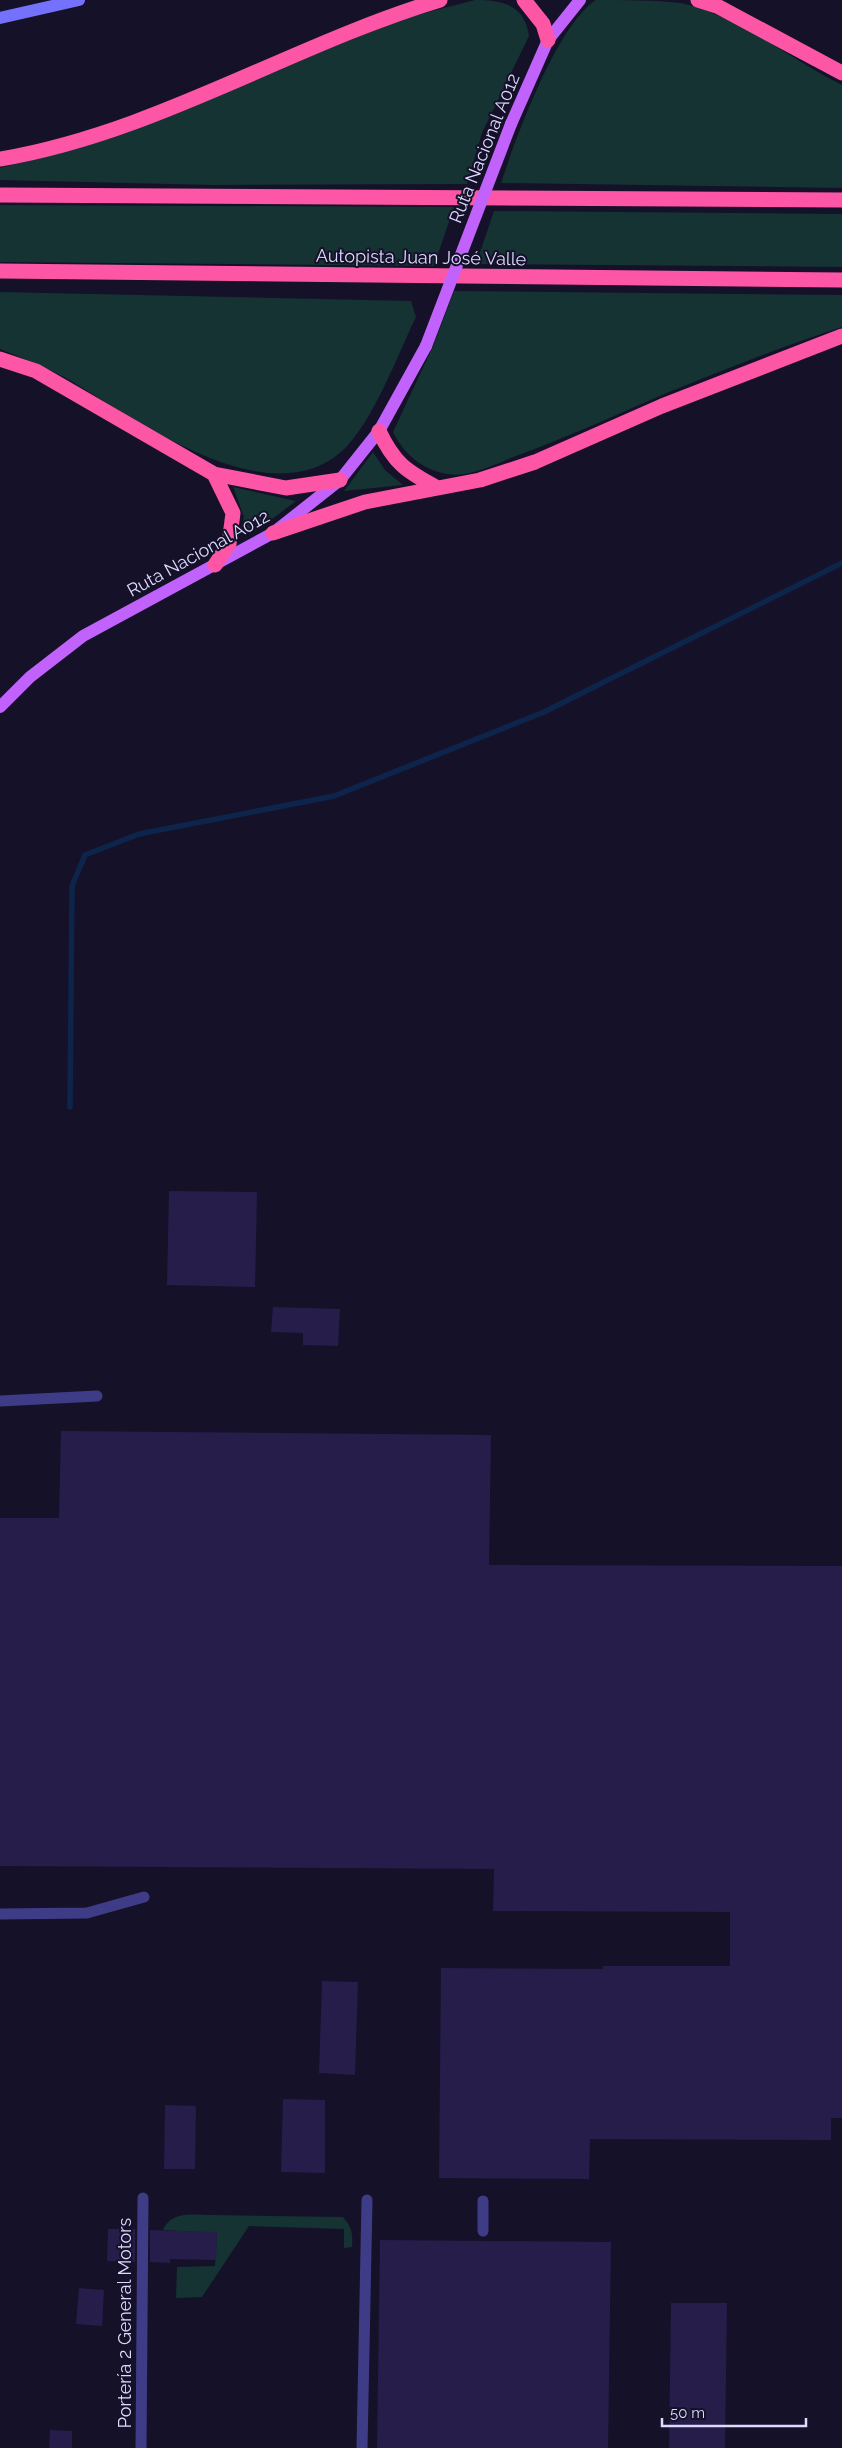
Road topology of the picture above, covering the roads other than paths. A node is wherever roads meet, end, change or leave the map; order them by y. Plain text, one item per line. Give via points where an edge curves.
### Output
1 (79, 0) edge
2 (440, 0) edge
3 (524, 0) edge
4 (580, 0) edge
5 (698, 0) edge
6 (716, 3) edge
7 (0, 18) edge
8 (548, 40) junction
9 (842, 73) edge
10 (0, 158) edge
11 (0, 195) edge
12 (842, 200) edge
13 (0, 271) edge
14 (842, 280) edge
15 (842, 336) edge
16 (0, 358) edge
17 (379, 431) junction
18 (214, 474) junction
19 (340, 480) junction
20 (436, 487) junction
21 (273, 533) junction
22 (215, 565) junction
23 (0, 707) edge
24 (97, 1396) dead end
25 (0, 1401) edge
26 (144, 1897) dead end
27 (0, 1914) edge
28 (142, 2198) dead end
29 (367, 2200) dead end
30 (484, 2201) dead end
31 (483, 2231) dead end
32 (141, 2448) edge
33 (362, 2448) edge

1 - 7 main road
2 - 10 highway via 296,53 140,120 38,152
3 - 8 highway via 543,24
4 - 8 main road, Ruta Nacional A012
5 - 6 highway
6 - 9 highway
8 - 17 main road, Ruta Nacional A012, bridge via 511,124 426,346
11 - 12 highway
13 - 14 highway, Autopista Juan José Valle
15 - 20 highway via 662,406 535,462 480,480
16 - 18 highway via 36,372
17 - 19 main road, Ruta Nacional A012
17 - 20 highway via 389,452 409,473
18 - 19 highway via 286,488
18 - 22 highway via 233,513 229,544
19 - 21 main road, Ruta Nacional A012
20 - 21 highway via 365,502
21 - 22 main road, Ruta Nacional A012
22 - 23 main road, Ruta Nacional A012 via 83,636 30,677
24 - 25 lane
26 - 27 lane via 87,1913
28 - 32 lane, Portería 2 General Motors
29 - 33 lane
30 - 31 lane

